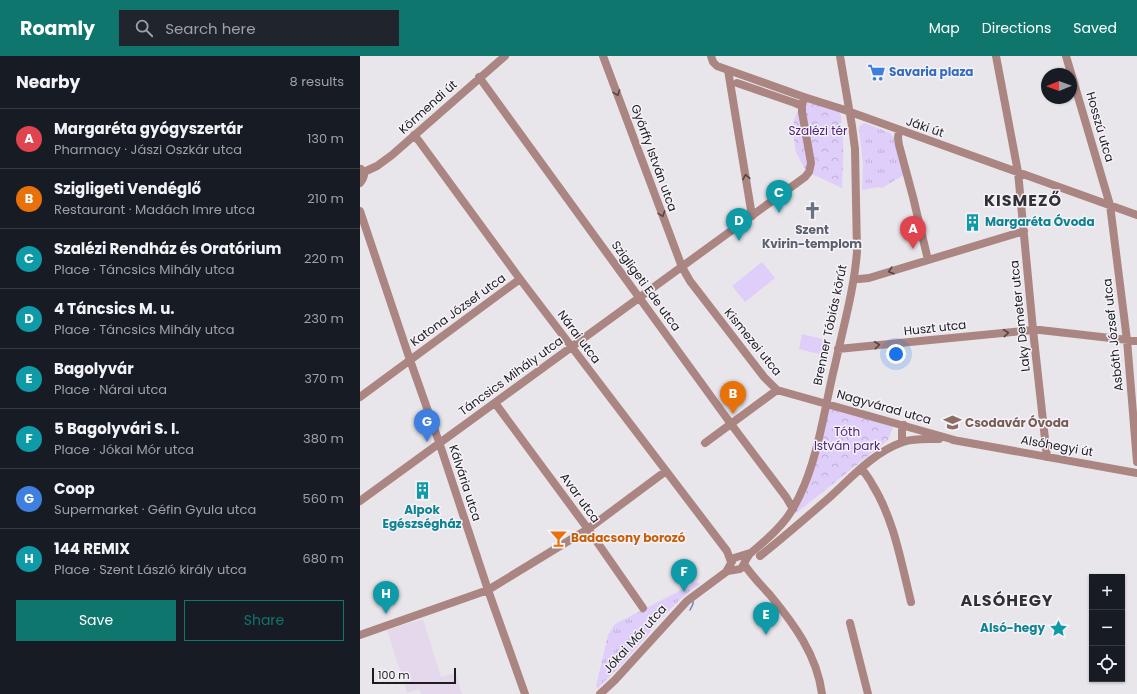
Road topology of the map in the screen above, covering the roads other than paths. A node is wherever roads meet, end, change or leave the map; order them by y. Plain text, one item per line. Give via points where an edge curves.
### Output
1 (505, 56) edge
2 (603, 56) edge
3 (710, 56) edge
4 (840, 56) edge
5 (996, 56) edge
6 (1066, 56) edge
7 (728, 70) junction
8 (479, 77) junction
9 (737, 83) dead end
10 (804, 97) junction
11 (802, 106) junction
12 (850, 112) junction
13 (899, 130) junction
14 (414, 135) junction
15 (362, 170) edge
16 (1018, 172) junction
17 (360, 183) edge
18 (1110, 206) junction
19 (360, 211) edge
20 (1137, 215) edge
21 (752, 216) junction
22 (1024, 231) junction
23 (928, 260) junction
24 (682, 267) junction
25 (520, 279) junction
26 (854, 279) junction
27 (640, 298) junction
28 (1033, 330) junction
29 (1127, 340) junction
30 (1137, 341) edge
31 (571, 346) junction
32 (838, 349) junction
33 (410, 360) junction
34 (778, 390) junction
35 (360, 397) edge
36 (495, 403) junction
37 (826, 403) junction
38 (731, 424) junction
39 (904, 425) junction
40 (958, 441) junction
41 (439, 442) junction
42 (902, 442) junction
43 (705, 443) dead end
44 (1047, 456) junction
45 (1137, 462) edge
46 (861, 468) junction
47 (666, 471) junction
48 (1137, 473) edge
49 (360, 501) edge
50 (793, 509) junction
51 (588, 529) junction
52 (750, 553) junction
53 (760, 556) dead end
54 (734, 559) junction
55 (742, 566) junction
56 (726, 572) junction
57 (488, 590) junction
58 (910, 602) dead end
59 (643, 608) dead end
60 (850, 623) dead end
61 (360, 635) edge
62 (524, 694) edge
63 (600, 694) edge
64 (822, 694) edge
65 (868, 694) edge

1 - 8 street, Körmendi út
2 -> 24 street, Győrffy István utca
3 - 7 street, Jáki út via 717,66
4 - 12 street, Brenner Tóbiás körút
5 - 16 street, Laky Demeter utca
6 - 18 street, Hosszú utca
7 - 10 street, Jáki út
21 -> 7 street
8 - 14 street, Körmendi út
8 - 27 street, Szigligeti Ede utca
9 - 11 street
10 - 11 street
10 - 12 street, Jáki út
11 - 21 street, Táncsics Mihály utca via 811,164 809,172
12 - 13 street, Jáki út
12 - 26 street, Brenner Tóbiás körút via 855,149 857,252
13 - 16 street, Jáki út
13 - 23 street via 899,145
14 - 15 street, Körmendi út via 384,161 372,169
14 - 25 street, Nárai utca
15 - 17 street, Körmendi út via 363,178
16 - 18 street, Jáki út
16 - 22 street, Laky Demeter utca
18 - 20 street, Jáki út
18 - 29 street, Asbóth József utca
19 - 33 street, Kálvária utca
21 - 24 street, Táncsics Mihály utca
22 - 23 street
22 - 28 street, Laky Demeter utca
23 -> 26 street via 869,278
24 - 27 street, Táncsics Mihály utca
24 - 34 street, Kismezei utca via 764,377
25 - 31 street, Nárai utca
25 - 33 street, Katona József utca
26 - 32 street, Brenner Tóbiás körút
27 - 31 street, Táncsics Mihály utca
27 - 38 street, Szigligeti Ede utca
28 - 29 street, Huszt utca
32 -> 28 street, Huszt utca
28 - 44 street, Laky Demeter utca
29 - 30 street, Huszt utca
29 - 45 street, Asbóth József utca
31 - 36 street, Táncsics Mihály utca
31 - 47 street, Nárai utca
32 - 37 street, Brenner Tóbiás körút
33 - 35 street, Katona József utca
33 - 41 street, Kálvária utca
34 - 37 street, Kismezei utca
34 - 38 street
36 - 41 street, Táncsics Mihály utca
36 - 51 street, Avar utca
37 - 39 street, Nagyvárad utca
37 - 50 street, Brenner Tóbiás körút via 813,460
38 - 43 street
38 - 50 street, Szigligeti Ede utca
39 - 40 street, Nagyvárad utca
39 - 42 street
40 - 42 street, Alsóhegyi út via 924,439
40 - 44 street, Alsóhegyi út
41 - 49 street, Táncsics Mihály utca
41 - 57 street, Kálvária utca
42 - 46 street, Alsóhegyi út via 884,451
44 - 48 street, Alsóhegyi út
46 - 53 street, Alsóhegyi út
46 - 58 street via 880,499 894,534
47 - 51 street
47 - 54 street, Nárai utca
50 - 52 street, Brenner Tóbiás körút via 769,538
51 - 57 street
51 - 59 street, Avar utca
52 - 54 street, Brenner Tóbiás körút
52 - 55 street, Brenner Tóbiás körút
54 - 55 street via 743,558
54 - 55 street via 734,568
54 - 56 street, Jókai Mór utca
55 - 56 street, Jókai Mór utca
55 - 64 street via 765,589 793,624 817,670
56 - 63 street, Jókai Mór utca via 687,601
57 - 61 street
57 - 62 street, Kálvária utca
60 - 65 street

